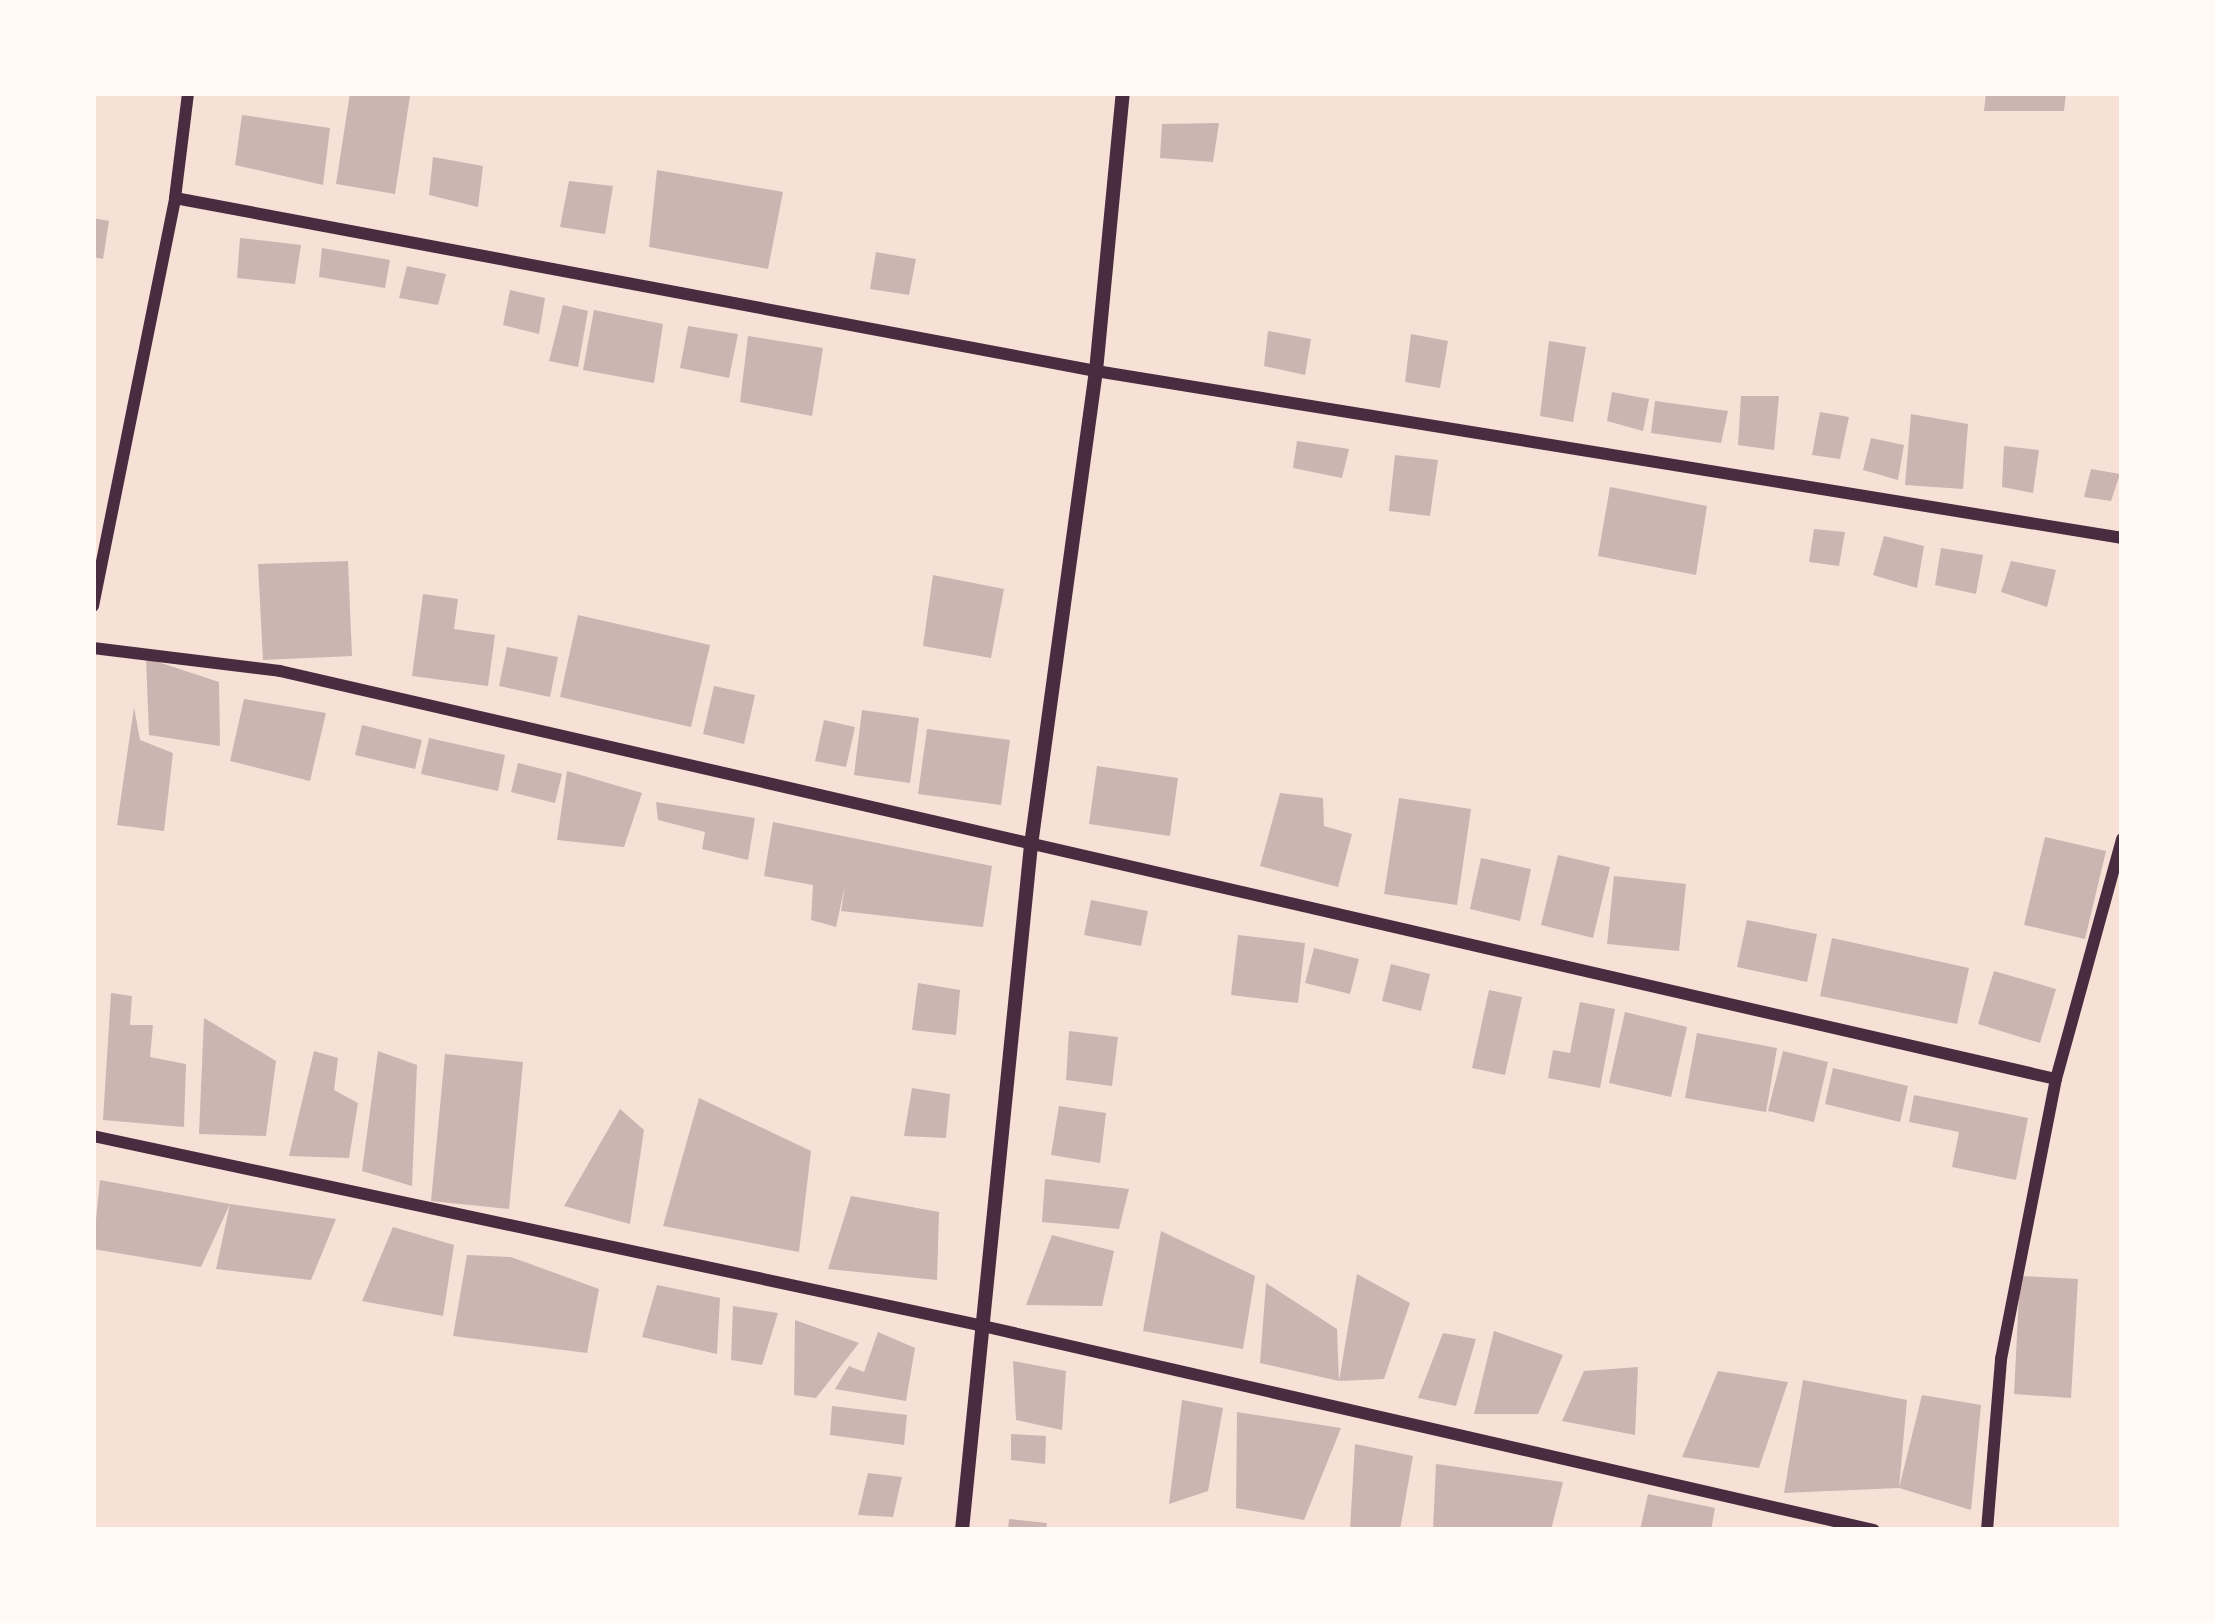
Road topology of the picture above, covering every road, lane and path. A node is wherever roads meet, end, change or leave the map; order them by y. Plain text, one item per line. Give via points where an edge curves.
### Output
1 (188, 93) edge
2 (1123, 93) edge
3 (176, 197) junction
4 (1096, 371) junction
5 (2122, 538) edge
6 (93, 606) edge
7 (93, 648) edge
8 (2122, 839) edge
9 (1031, 845) junction
10 (2056, 1079) junction
11 (93, 1136) edge
12 (983, 1326) junction
13 (962, 1530) edge
14 (1874, 1530) edge
15 (1988, 1530) edge

1 - 3 street
2 - 4 street
3 - 4 street
3 - 6 street
4 - 5 street
4 - 9 street
7 - 9 street via 280,671
8 - 10 street
9 - 10 street
9 - 12 street
10 - 15 street via 2001,1359
11 - 12 street
12 - 13 street
12 - 14 street

